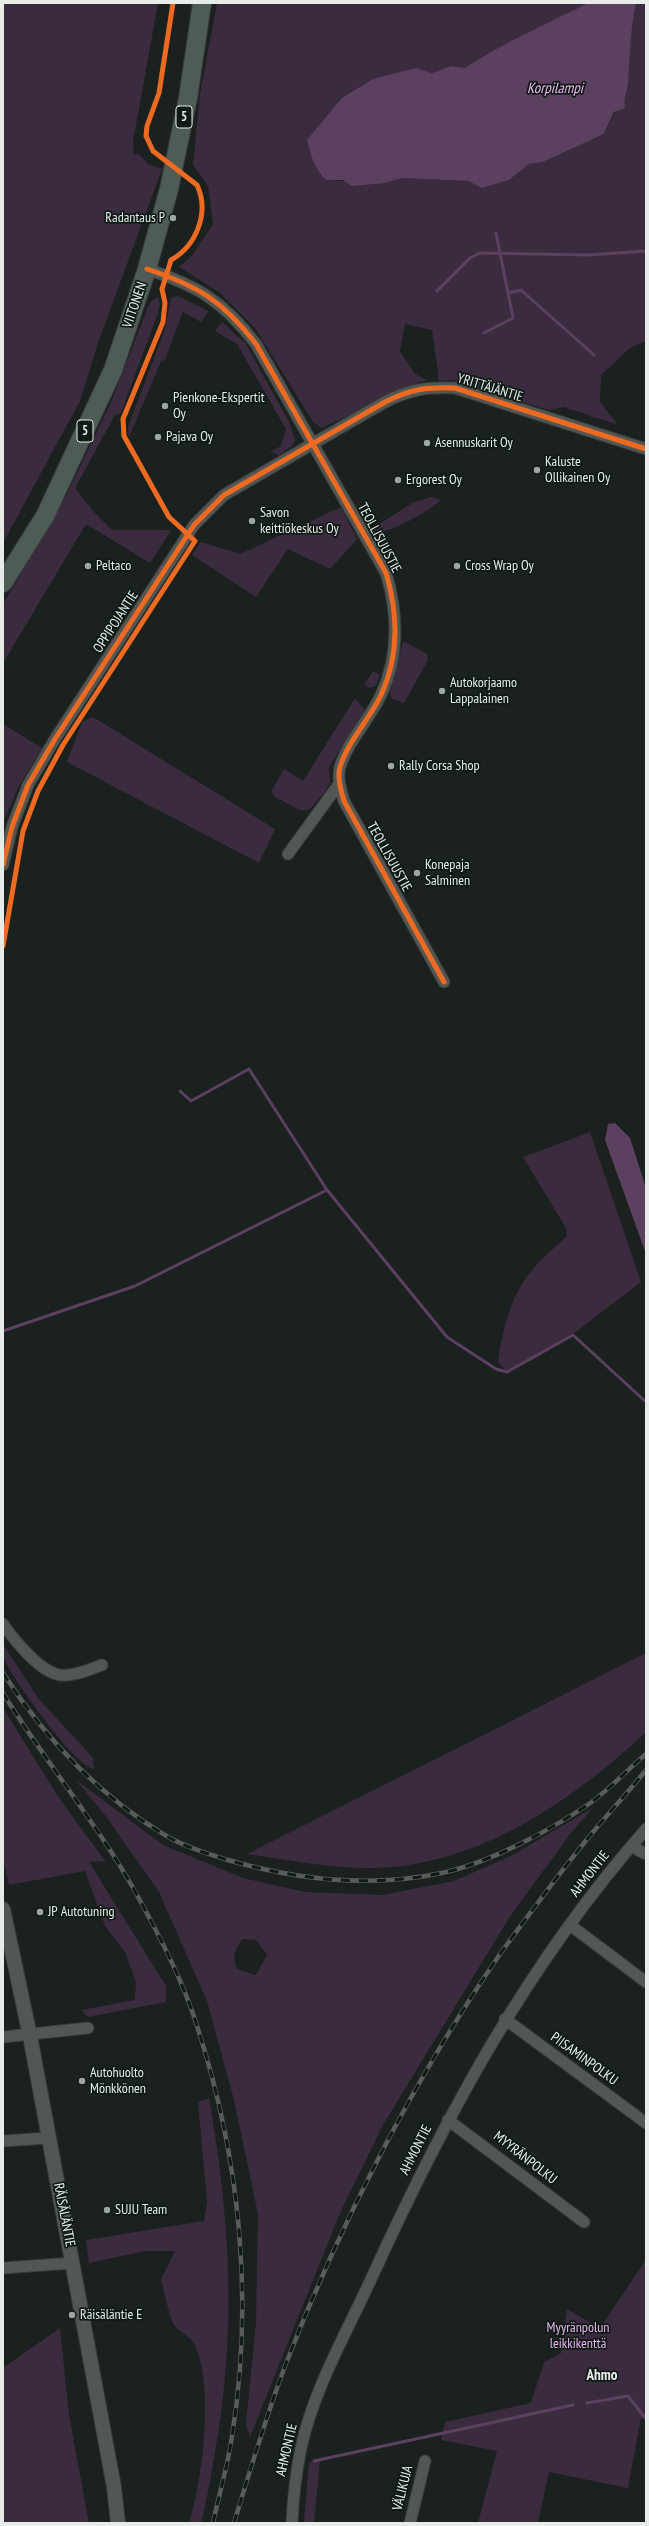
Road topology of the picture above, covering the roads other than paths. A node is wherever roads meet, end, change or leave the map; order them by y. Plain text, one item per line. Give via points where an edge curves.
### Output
1 (202, 3) edge
2 (147, 269) junction
3 (312, 444) junction
4 (646, 449) edge
5 (3, 583) edge
6 (339, 784) junction
7 (5, 846) edge
8 (288, 854) dead end
9 (3, 865) edge
10 (444, 982) dead end
11 (3, 1624) edge
12 (102, 1665) dead end
13 (646, 1828) edge
14 (633, 1844) junction
15 (646, 1854) edge
16 (3, 1913) edge
17 (570, 1925) junction
18 (646, 1982) edge
19 (505, 2019) junction
20 (88, 2028) dead end
21 (30, 2036) junction
22 (3, 2038) edge
23 (448, 2120) junction
24 (646, 2124) edge
25 (48, 2138) junction
26 (3, 2141) edge
27 (584, 2222) dead end
28 (73, 2263) junction
29 (3, 2268) edge
30 (425, 2461) dead end
31 (118, 2523) edge
32 (292, 2523) edge
33 (410, 2523) edge

1 - 2 highway, VIITONEN / 5 via 188,98 170,189
2 - 3 street, TEOLLISUUSTIE via 177,279 204,293 224,306 242,325 256,344
2 - 5 highway, VIITONEN / 5 via 113,370 45,516
3 - 4 street, YRITTÄJÄNTIE via 407,391 430,387 455,388
3 - 6 street, TEOLLISUUSTIE via 386,573 394,599 393,652 388,676 380,696 340,768
3 - 7 street, OPPIPOJANTIE via 224,495 186,535 54,739 28,785
6 - 8 street
6 - 10 street, TEOLLISUUSTIE via 344,800
7 - 9 street, OPPIPOJANTIE
11 - 12 street via 20,1648 59,1675
13 - 14 street, AHMONTIE
14 - 15 street
14 - 17 street, AHMONTIE
16 - 21 street, RÄISÄLÄNTIE
17 - 18 street
17 - 19 street, AHMONTIE
19 - 23 street, AHMONTIE
19 - 24 street, PIISAMINPOLKU
20 - 21 street
21 - 22 street
21 - 25 street, RÄISÄLÄNTIE
23 - 27 street, MYYRÄNPOLKU
23 - 32 street, AHMONTIE via 426,2161 318,2396 301,2447 293,2495
25 - 26 street
25 - 28 street, RÄISÄLÄNTIE
28 - 29 street
28 - 31 street, RÄISÄLÄNTIE via 114,2487
30 - 33 street, VÄLIKUJA

